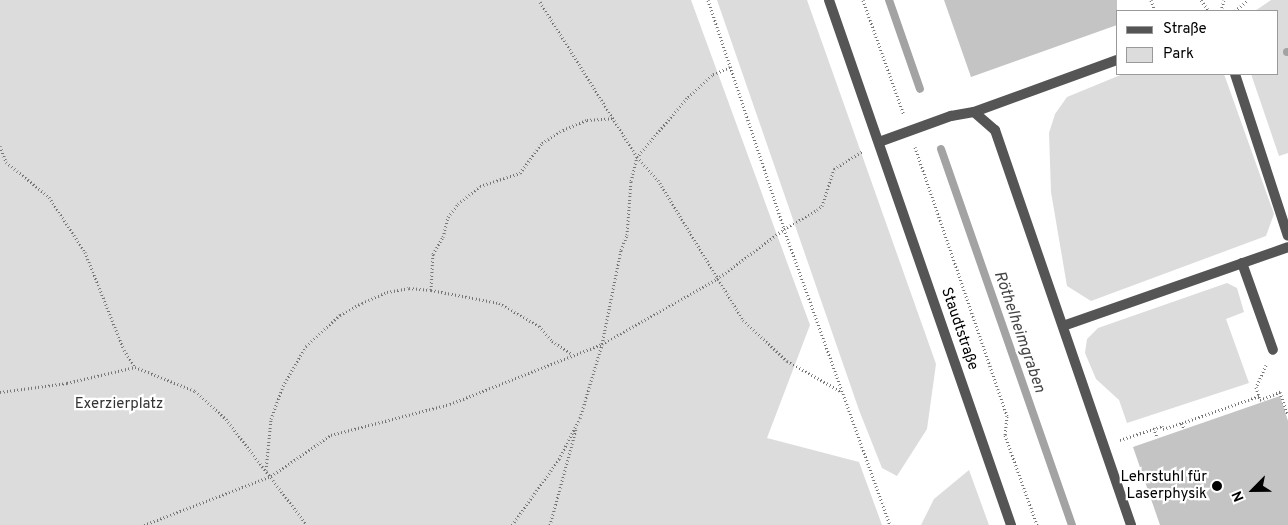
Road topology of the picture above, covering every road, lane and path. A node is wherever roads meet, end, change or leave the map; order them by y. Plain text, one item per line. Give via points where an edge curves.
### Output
1 (539, 0) edge
2 (708, 0) edge
3 (829, 0) edge
4 (863, 0) edge
5 (1248, 0) edge
6 (1236, 10) edge
7 (1116, 60) edge
8 (730, 67) junction
9 (1235, 75) edge
10 (974, 112) junction
11 (613, 118) junction
12 (909, 130) junction
13 (879, 142) junction
14 (0, 146) edge
15 (637, 157) junction
16 (784, 229) junction
17 (1288, 236) edge
18 (1288, 247) edge
19 (1242, 263) junction
20 (716, 280) junction
21 (431, 290) junction
22 (1063, 326) junction
23 (602, 344) junction
24 (1273, 350) joint
25 (572, 354) junction
26 (135, 367) junction
27 (0, 392) edge
28 (842, 392) junction
29 (1259, 396) junction
30 (1288, 415) edge
31 (580, 418) junction
32 (1182, 423) junction
33 (1154, 428) junction
34 (1184, 429) dead end
35 (1157, 438) dead end
36 (1104, 446) junction
37 (266, 470) junction
38 (271, 476) junction
39 (144, 525) edge
40 (307, 525) edge
41 (512, 525) edge
42 (550, 525) edge
43 (890, 525) edge
44 (1011, 525) edge
45 (1037, 525) edge
46 (1131, 525) edge

1 - 11 path
2 - 8 path
3 - 13 street, Staudtstraße
4 - 12 path
5 - 6 path
7 - 10 street
8 - 15 path via 712,76 687,98
8 - 16 path
9 - 17 street
10 - 12 street
10 - 22 street via 995,130
11 - 15 path
11 - 21 path via 587,120 563,130 542,143 520,173 480,186 458,204 448,217 443,237 433,254
12 - 13 street
12 - 45 path via 1007,416 1005,435
13 - 16 path via 840,164 830,175 822,206
13 - 44 street, Staudtstraße
14 - 26 path via 6,162 49,198 84,252 124,350
15 - 20 path via 658,180
15 - 23 path via 631,181 627,235
16 - 20 path
16 - 28 path
18 - 19 street
19 - 22 street
19 - 24 street
20 - 23 path
20 - 28 path via 743,320 772,350 807,376
21 - 25 path via 499,303 538,326 552,341
21 - 37 path via 402,290 362,303 340,315 306,346 282,386 271,419
22 - 36 street
23 - 25 path
23 - 31 path
24 - 29 path via 1256,387
25 - 38 path via 450,404 331,435
26 - 27 path via 67,384
26 - 37 path via 195,391 226,419
28 - 43 path
29 - 30 path via 1260,400 1280,392
29 - 32 path
31 - 41 path via 559,458
31 - 42 path
32 - 33 path via 1163,429 1162,426
32 - 34 path
33 - 35 path
33 - 36 path
36 - 46 street
37 - 38 path
38 - 39 path
38 - 40 path

